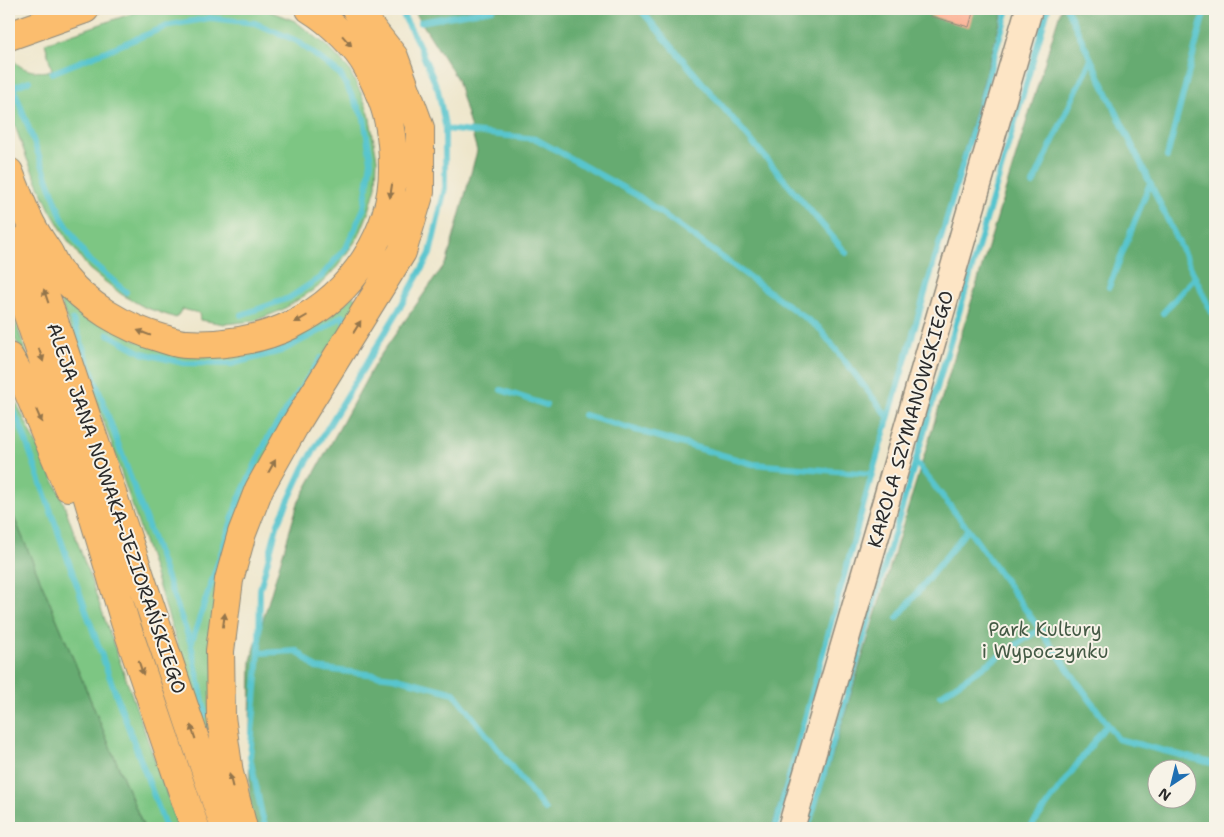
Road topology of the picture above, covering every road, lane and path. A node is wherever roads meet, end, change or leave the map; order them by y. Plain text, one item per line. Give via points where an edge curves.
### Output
1 (85, 9) edge
2 (310, 9) edge
3 (356, 9) edge
4 (1029, 9) edge
5 (9, 36) edge
6 (9, 172) edge
7 (9, 187) edge
8 (9, 259) edge
9 (9, 357) edge
10 (125, 622) junction
11 (195, 828) edge
12 (225, 828) edge
13 (243, 828) edge
14 (791, 828) edge

1 - 5 main road
2 -> 6 main road via 346,38 367,66 385,105 393,142 394,177 385,219 364,263 339,292 293,324 264,335 225,343 184,344 146,334 115,319 86,299 60,272 31,224
13 -> 3 main road via 229,772 221,717 220,651 229,580 242,533 259,488 402,252 420,192 420,128 394,57
4 - 14 street, KAROLA SZYMANOWSKIEGO
12 -> 7 main road, ALEJA JANA NOWAKA-JEZIORAŃSKIEGO
8 -> 10 main road, ALEJA JANA NOWAKA-JEZIORAŃSKIEGO via 73,448
9 -> 10 main road via 25,384
10 -> 11 main road, ALEJA JANA NOWAKA-JEZIORAŃSKIEGO

